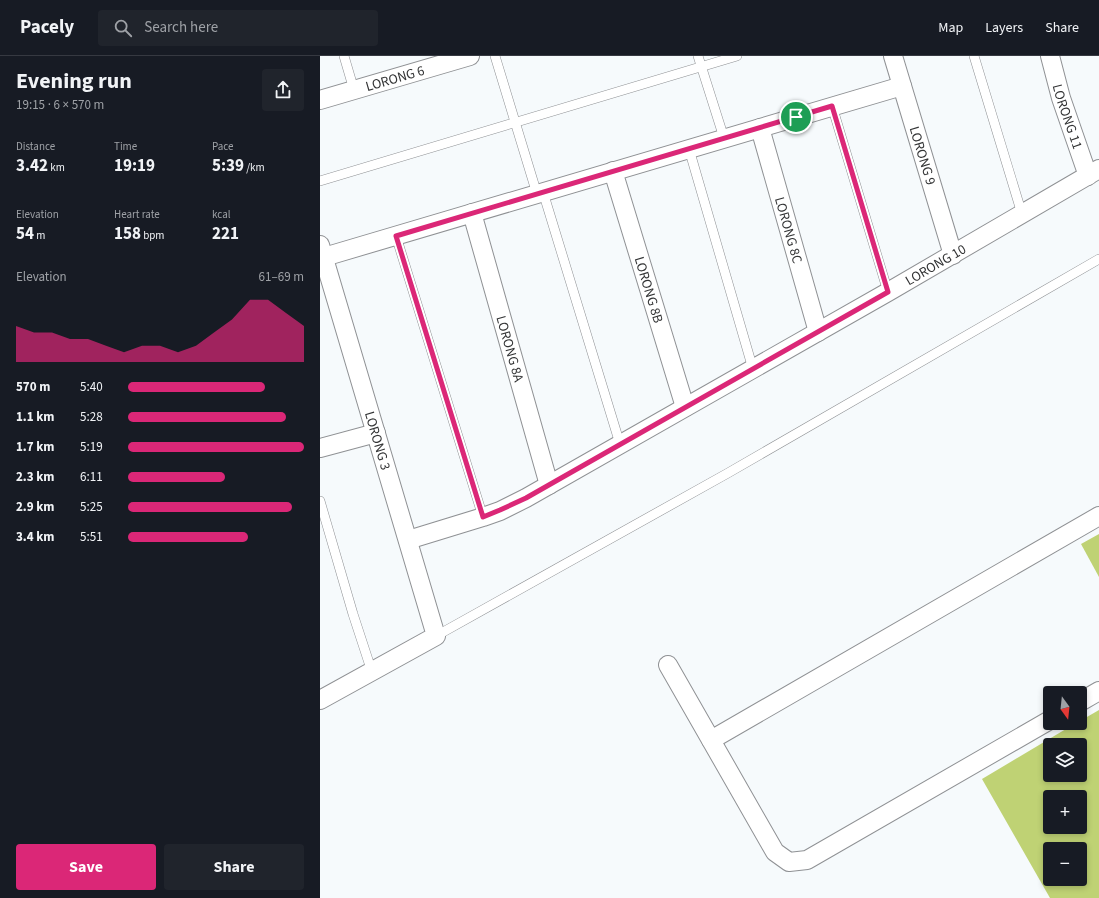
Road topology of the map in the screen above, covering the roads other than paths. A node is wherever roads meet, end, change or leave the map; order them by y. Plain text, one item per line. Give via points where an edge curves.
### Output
1 (344, 56) edge
2 (470, 56) edge
3 (495, 56) edge
4 (698, 56) edge
5 (736, 56) edge
6 (893, 56) edge
7 (974, 56) edge
8 (1050, 56) edge
9 (424, 62) edge
10 (702, 67) junction
11 (902, 86) junction
12 (354, 90) junction
13 (320, 100) edge
14 (832, 106) junction
15 (516, 122) junction
16 (760, 128) junction
17 (724, 138) junction
18 (689, 149) junction
19 (613, 171) junction
20 (1093, 173) edge
21 (320, 181) edge
22 (540, 193) junction
23 (472, 213) junction
24 (1022, 214) junction
25 (396, 236) junction
26 (322, 251) edge
27 (953, 254) junction
28 (1099, 259) edge
29 (888, 292) junction
30 (818, 332) junction
31 (753, 369) junction
32 (685, 407) junction
33 (376, 432) junction
34 (620, 444) junction
35 (320, 448) edge
36 (549, 485) junction
37 (320, 500) edge
38 (1099, 516) edge
39 (483, 517) junction
40 (408, 540) junction
41 (436, 636) junction
42 (668, 665) dead end
43 (372, 672) junction
44 (1099, 691) edge
45 (1087, 698) edge
46 (320, 700) edge
47 (1043, 724) edge
48 (711, 740) junction

1 - 12 lane
2 - 9 street, LORONG 6
3 - 15 lane
4 - 10 lane
5 - 10 lane
6 - 11 street, LORONG 9
7 - 24 lane
8 - 20 street, LORONG 11 via 1061,98
9 - 12 street, LORONG 6
10 - 15 lane
10 - 17 lane
11 - 14 street
11 - 27 street, LORONG 9
12 - 13 street, LORONG 6
14 - 16 street
14 - 29 lane
15 - 21 lane
15 - 22 lane
16 - 17 street
16 - 30 street, LORONG 8C
17 - 18 street
18 - 19 street
18 - 31 lane
19 - 22 street
19 - 32 street, LORONG 8B
20 - 24 street, LORONG 10
22 - 23 street
22 - 34 lane
23 - 25 street
23 - 36 street, LORONG 8A
24 - 27 street, LORONG 10
25 - 26 street
25 - 39 lane
26 - 33 street, LORONG 3
27 - 29 street, LORONG 10
28 - 41 lane via 728,473
29 - 30 street, LORONG 10
30 - 31 street, LORONG 10
31 - 32 street, LORONG 10
32 - 34 street, LORONG 10
33 - 35 street
33 - 40 street, LORONG 3
34 - 36 street, LORONG 10
36 - 39 street, LORONG 10
37 - 43 lane
38 - 48 street
39 - 40 street, LORONG 10
40 - 41 street, LORONG 3
41 - 43 street
42 - 48 street
43 - 46 street
44 - 45 street
47 - 48 street via 807,860 788,862 776,852

